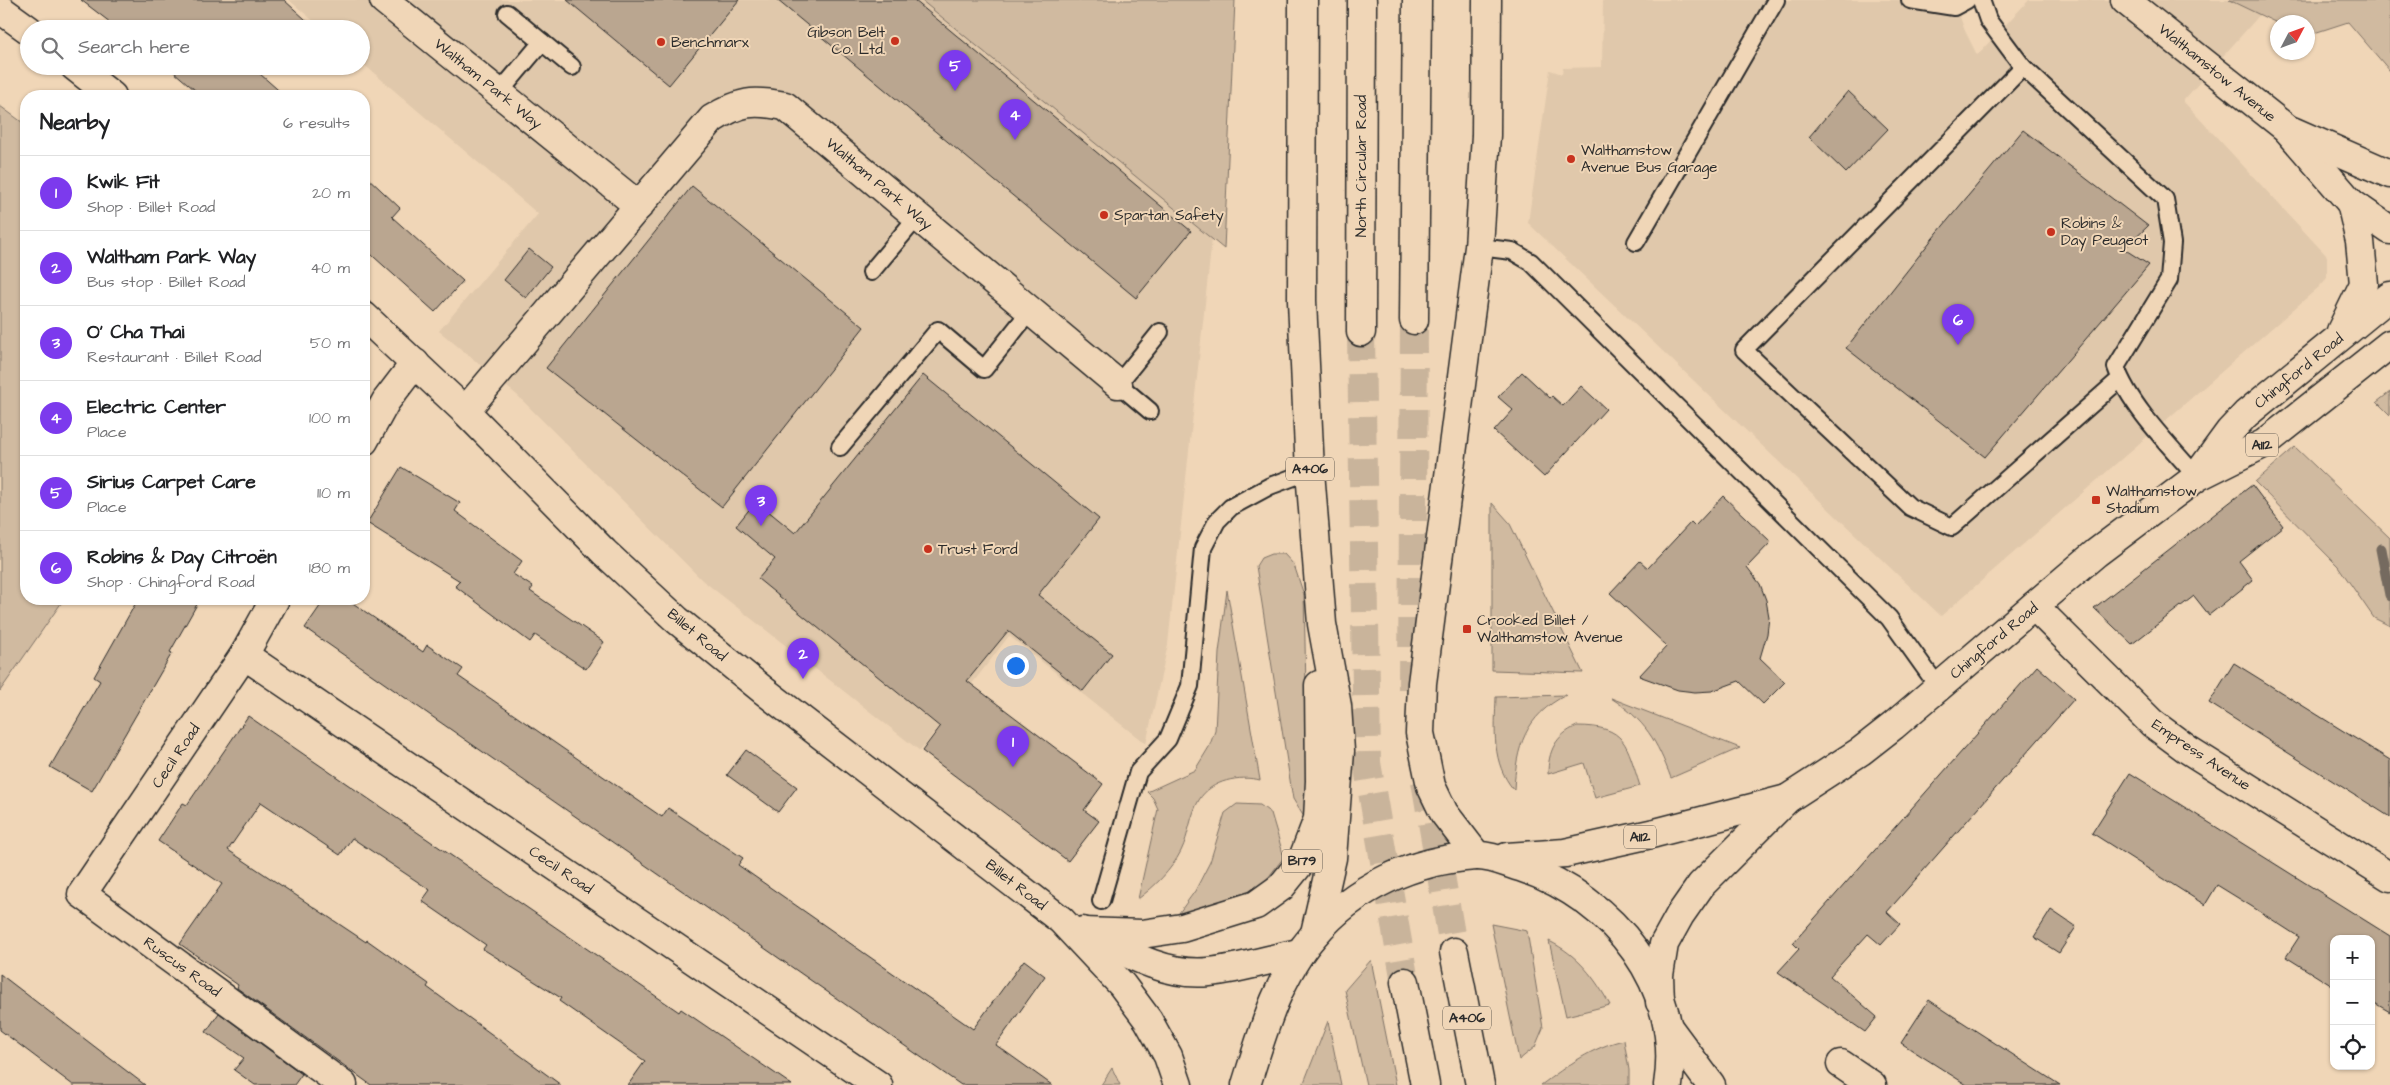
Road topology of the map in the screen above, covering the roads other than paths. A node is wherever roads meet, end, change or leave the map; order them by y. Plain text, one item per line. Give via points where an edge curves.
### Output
1 (384, 0) edge
2 (1304, 0) edge
3 (1362, 0) edge
4 (1417, 0) edge
5 (1487, 0) edge
6 (1776, 0) edge
7 (1910, 0) edge
8 (1967, 0) edge
9 (1982, 0) edge
10 (2125, 0) edge
11 (0, 9) edge
12 (507, 13) dead end
13 (20, 23) edge
14 (542, 42) junction
15 (572, 67) dead end
16 (2023, 67) junction
17 (85, 75) edge
18 (104, 90) edge
19 (499, 93) junction
20 (2286, 128) junction
21 (2390, 174) edge
22 (2351, 203) junction
23 (639, 206) junction
24 (918, 216) junction
25 (2390, 230) edge
26 (1636, 242) dead end
27 (1479, 247) junction
28 (871, 272) dead end
29 (2390, 296) edge
30 (1030, 311) junction
31 (1414, 320) tunnel mouth
32 (370, 322) edge
33 (1160, 332) dead end
34 (1361, 332) tunnel mouth
35 (2337, 339) junction
36 (2390, 344) edge
37 (415, 363) junction
38 (2120, 379) junction
39 (1118, 384) junction
40 (465, 411) junction
41 (1150, 411) dead end
42 (370, 430) edge
43 (840, 447) dead end
44 (1310, 471) junction
45 (2196, 477) junction
46 (272, 605) edge
47 (2034, 606) junction
48 (1322, 624) junction
49 (244, 655) junction
50 (1938, 688) junction
51 (1787, 799) junction
52 (124, 832) joint
53 (1484, 856) junction
54 (2390, 877) edge
55 (1102, 901) dead end
56 (1073, 926) junction
57 (1307, 943) junction
58 (1454, 952) tunnel mouth
59 (1404, 982) tunnel mouth
60 (1664, 1015) junction
61 (1841, 1064) dead end
62 (343, 1085) edge
63 (878, 1085) edge
64 (1178, 1085) edge
65 (1246, 1085) edge
66 (1425, 1085) edge
67 (1480, 1085) edge
68 (1668, 1085) edge
69 (1710, 1085) edge
70 (1872, 1085) edge

1 - 19 main road, Waltham Park Way
2 - 44 main road, A406 via 1302,301
3 - 34 main road, North Circular Road
4 - 31 main road
5 - 27 main road via 1486,135
6 - 26 lane
7 - 8 lane via 1954,7
9 - 16 lane via 1988,20
10 - 20 main road, Walthamstow Avenue
11 - 13 main road
12 - 14 lane
14 - 15 lane
14 - 19 lane
16 - 38 lane via 2165,199 2172,243 2169,280 2116,367
16 - 38 lane via 1744,350 1910,507 1952,527
17 - 18 main road
19 - 23 main road, Waltham Park Way
20 - 21 main road, Walthamstow Avenue
20 - 22 main road, Walthamstow Avenue
22 - 25 main road, Walthamstow Avenue
22 - 35 main road via 2360,241 2364,284
23 - 24 main road, Waltham Park Way via 712,119 733,106 760,101 785,106
23 - 40 main road, Waltham Park Way
24 - 28 lane
24 - 30 main road, Waltham Park Way
27 - 50 lane via 1512,251 1531,262 1889,618
27 - 53 main road via 1422,683 1420,733 1431,786 1444,813
29 - 35 main road, Chingford Road / A112
30 - 39 main road, Waltham Park Way
30 - 43 lane via 984,369 938,330
32 - 37 main road, Billet Road
33 - 39 lane
35 - 45 main road, Chingford Road / A112 via 2246,414
36 - 45 main road, Chingford Road / A112 via 2326,406 2266,443
37 - 40 main road, Billet Road
37 - 42 main road via 386,401
38 - 45 lane via 2154,428
39 - 41 lane, Waltham Park Way
40 - 56 main road, Billet Road via 604,552 677,620 763,690
44 - 48 main road, A406
44 - 55 lane via 1270,486 1231,507 1217,521 1203,548 1190,686 1168,739 1138,772
45 - 47 main road, Chingford Road / A112 via 2096,553
46 - 49 main road, Cecil Road
47 - 50 main road, Chingford Road / A112
47 - 54 main road, Empress Avenue via 2159,728 2187,750
48 - 56 main road, B179 via 1318,820 1302,861 1281,887 1256,905 1182,928 1142,934
48 - 57 main road, A406 via 1337,706 1340,751 1332,858
49 - 52 main road, Cecil Road
49 - 63 main road, Cecil Road
50 - 51 main road, Chingford Road / A112 via 1876,740
51 - 53 main road, Chingford Road / A112 via 1565,853 1533,857
51 - 60 main road, Chingford Road / A112 via 1701,885 1680,915 1664,944 1659,974
52 - 62 main road, Ruscus Road via 82,894
53 - 57 main road, Chingford Road via 1402,872 1354,898
53 - 60 main road via 1545,876 1594,907 1632,944 1649,971
56 - 57 main road, Billet Road via 1149,963 1181,971 1208,972
56 - 64 main road, Billet Road via 1148,1020 1168,1056
57 - 65 main road via 1266,1020
58 - 67 main road, A406
59 - 66 main road
60 - 68 main road, Chingford Road
60 - 69 main road
61 - 70 main road

